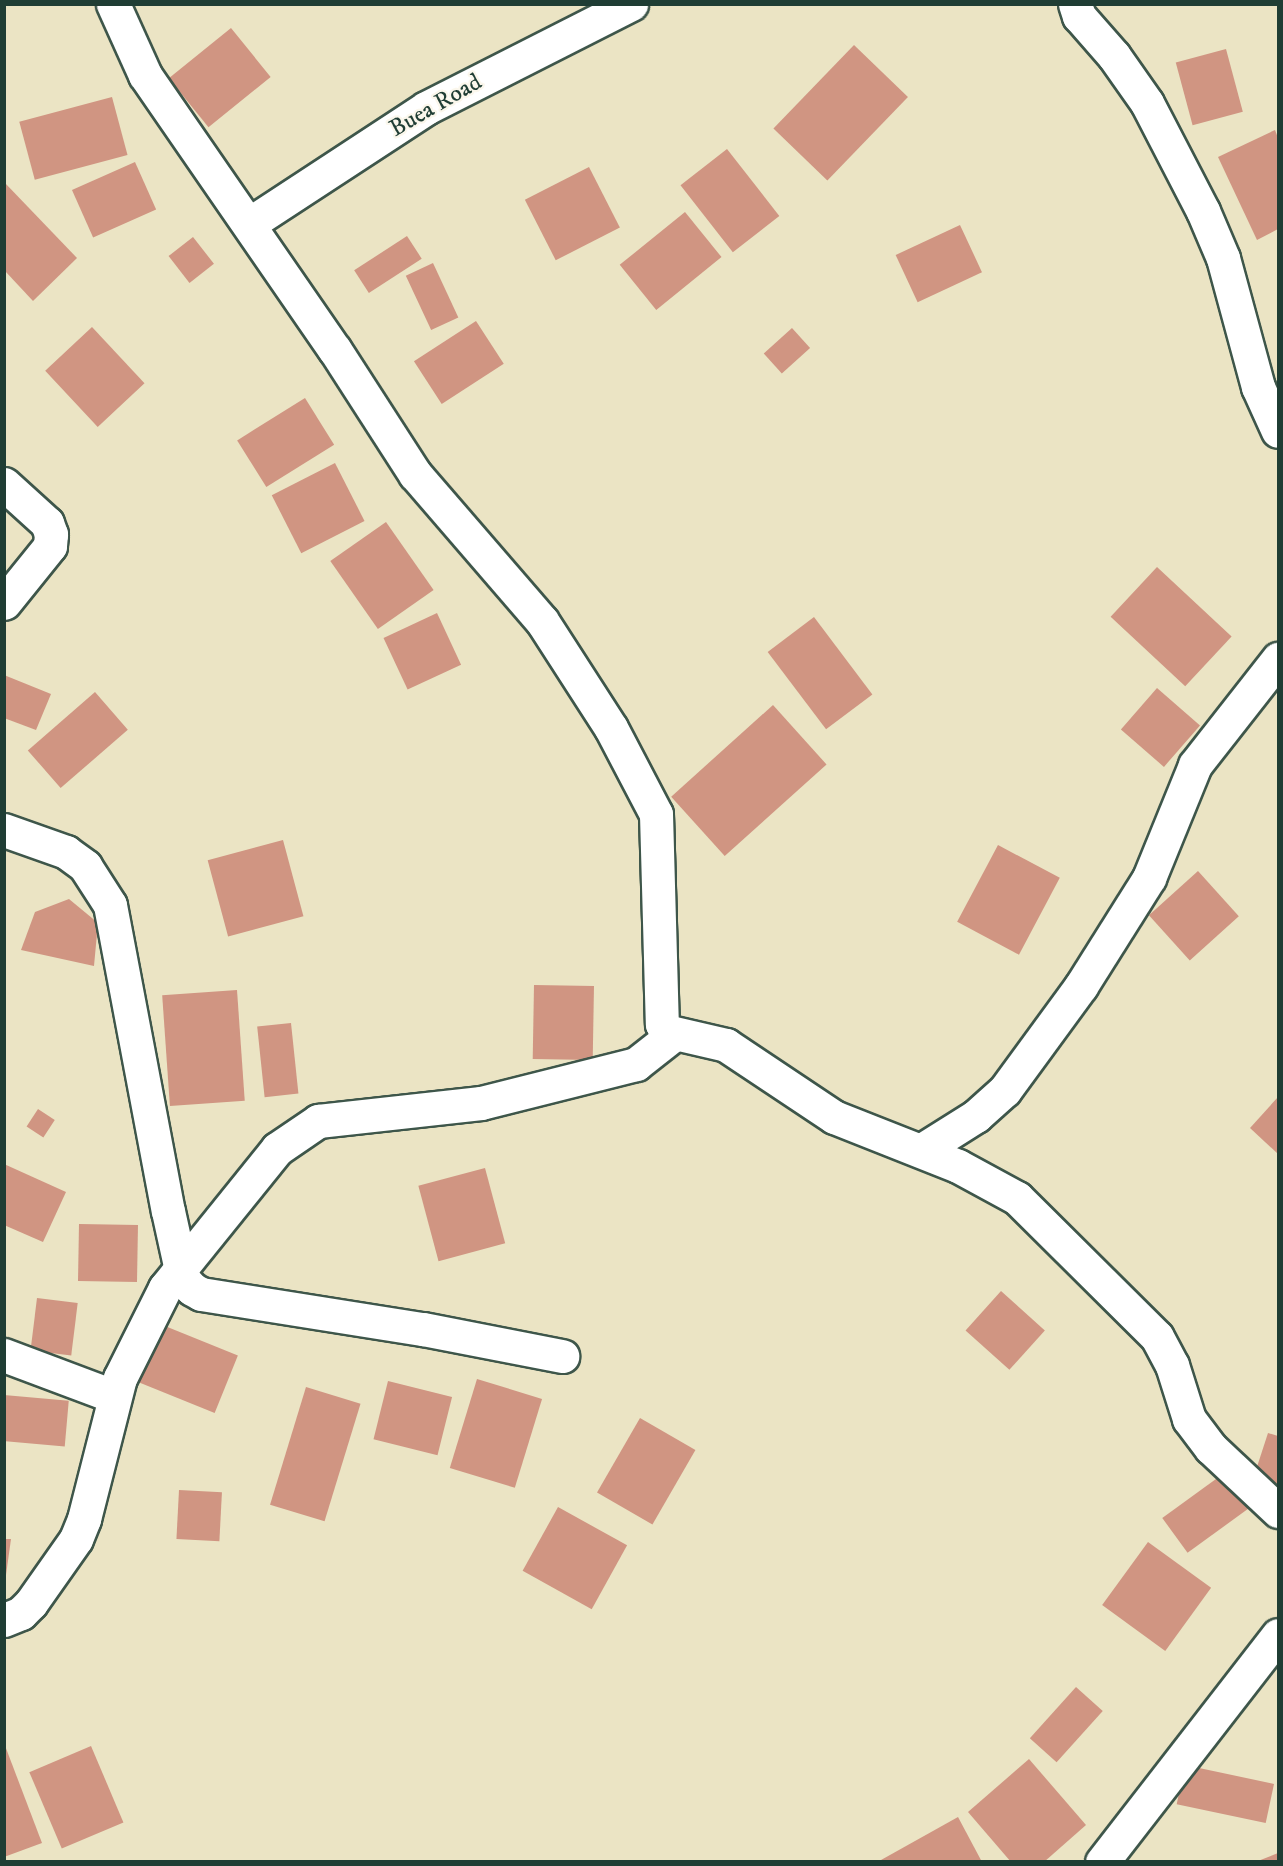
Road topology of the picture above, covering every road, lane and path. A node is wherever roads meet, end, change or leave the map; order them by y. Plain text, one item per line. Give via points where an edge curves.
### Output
1 (113, 4) edge
2 (631, 4) edge
3 (1075, 4) edge
4 (249, 224) junction
5 (1278, 431) edge
6 (4, 484) edge
7 (4, 603) edge
8 (1278, 659) edge
9 (4, 830) edge
10 (672, 1035) junction
11 (922, 1150) junction
12 (183, 1263) junction
13 (4, 1355) edge
14 (562, 1356) dead end
15 (113, 1396) junction
16 (1278, 1511) edge
17 (4, 1620) edge
18 (1278, 1635) edge
19 (1115, 1856) edge

1 - 4 street via 145,75
2 - 4 street, Buea Road via 426,108
3 - 5 street via 1079,16 1147,103 1203,211 1223,258 1258,387
4 - 10 street via 415,474 555,639 610,728 656,814 662,1024
6 - 7 street via 47,524 51,534 50,546
8 - 11 street via 1195,765 1149,878 1081,986 1005,1090 976,1116
9 - 12 street via 66,852 85,866 110,905 168,1211
10 - 11 street via 726,1045 834,1117
10 - 12 street via 636,1064 481,1103 318,1121 277,1149
11 - 16 street via 1008,1192 1053,1230 1157,1336 1172,1365 1189,1419 1211,1448
12 - 14 street via 183,1279 201,1294 423,1329
12 - 15 street via 165,1288
13 - 15 street
15 - 17 street via 76,1539 31,1603 21,1613
18 - 19 street

